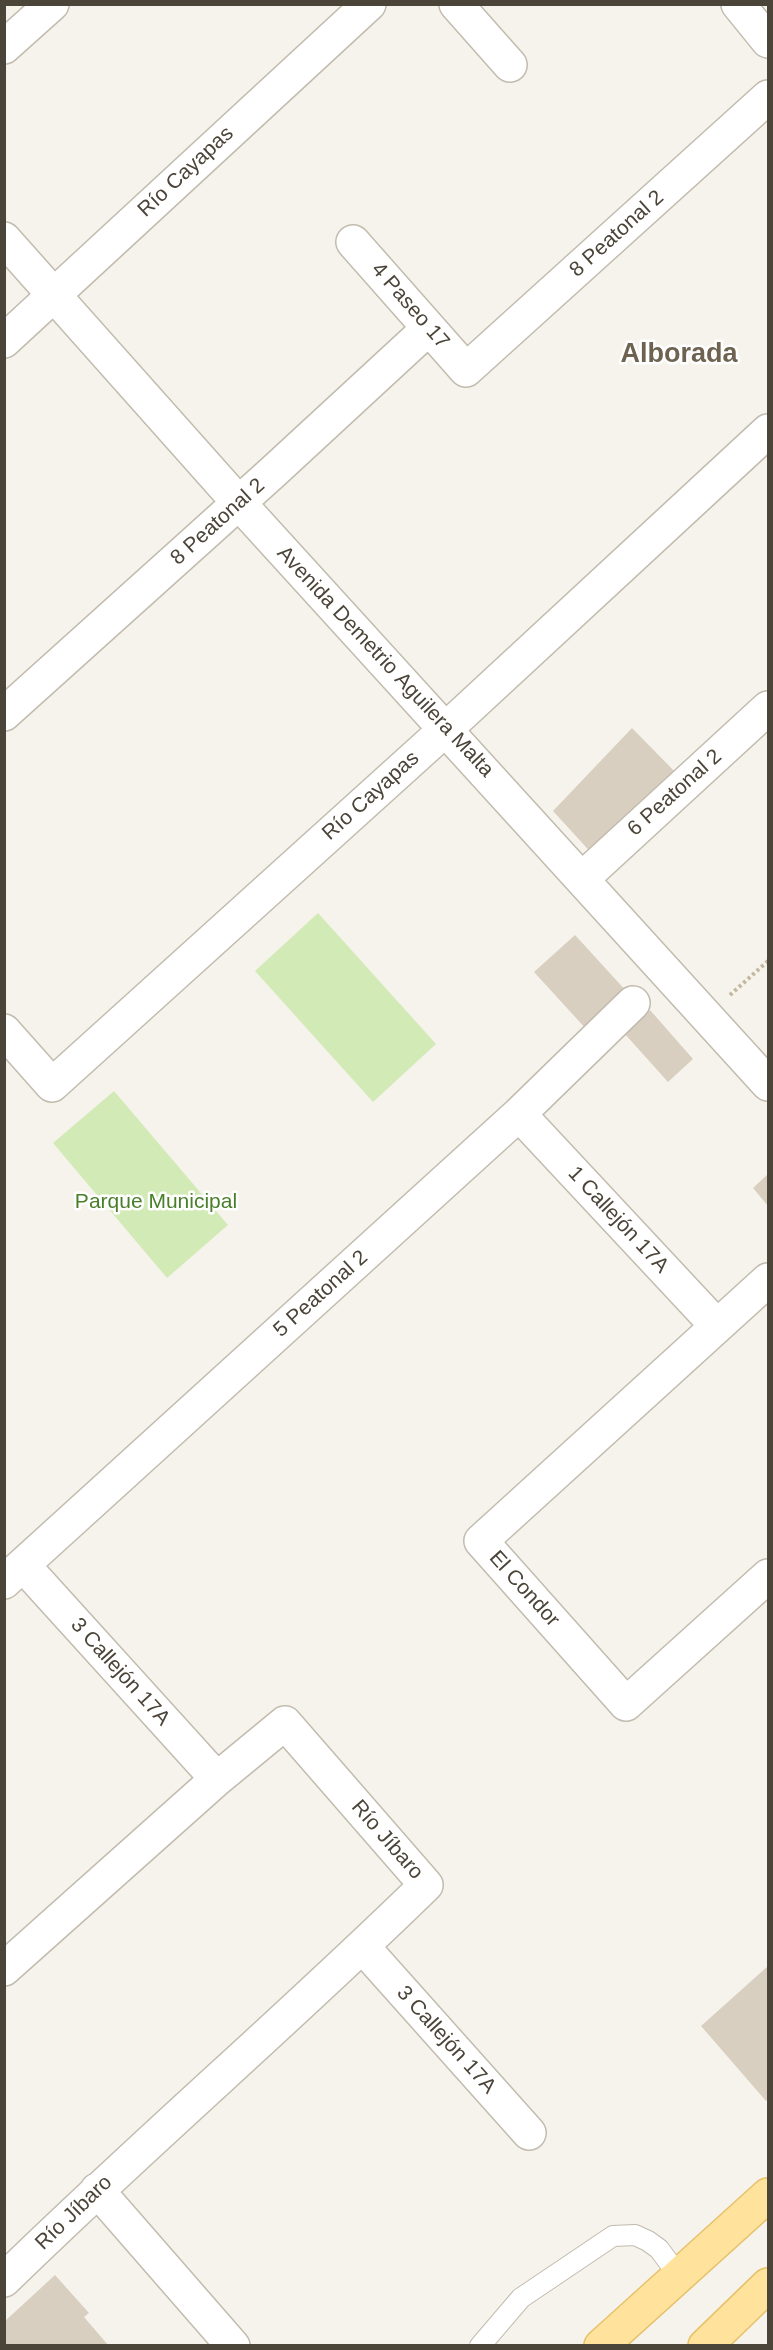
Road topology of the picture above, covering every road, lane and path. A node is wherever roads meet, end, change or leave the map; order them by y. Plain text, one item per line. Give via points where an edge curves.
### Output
1 (52, 4) edge
2 (369, 4) edge
3 (456, 4) edge
4 (738, 4) edge
5 (768, 41) edge
6 (4, 47) edge
7 (510, 65) dead end
8 (768, 97) edge
9 (4, 239) edge
10 (353, 242) dead end
11 (55, 294) junction
12 (429, 328) junction
13 (4, 340) edge
14 (466, 370) joint
15 (768, 431) edge
16 (239, 503) junction
17 (768, 708) edge
18 (4, 714) edge
19 (446, 729) junction
20 (583, 878) junction
21 (768, 962) edge
22 (633, 1003) dead end
23 (707, 1015) junction
24 (4, 1031) edge
25 (768, 1084) edge
26 (519, 1114) junction
27 (768, 1280) edge
28 (716, 1326) junction
29 (14, 1573) edge
30 (768, 1576) edge
31 (217, 1779) junction
32 (363, 1947) junction
33 (4, 1969) edge
34 (529, 2133) dead end
35 (97, 2190) junction
36 (768, 2195) edge
37 (679, 2276) junction
38 (4, 2280) edge
39 (768, 2285) edge
40 (233, 2346) edge
41 (480, 2346) edge
42 (601, 2346) edge
43 (705, 2346) edge

1 - 6 street
2 - 11 street, Río Cayapas
3 - 7 street
4 - 5 street
8 - 14 street, 8 Peatonal 2
9 - 11 street, Avenida Demetrio Aguilera Malta
10 - 12 street, 4 Paseo 17
11 - 13 street, Río Cayapas
11 - 16 street, Avenida Demetrio Aguilera Malta
12 - 14 street, 4 Paseo 17
12 - 16 street, 8 Peatonal 2
15 - 19 street, Río Cayapas
16 - 18 street, 8 Peatonal 2
16 - 19 street, Avenida Demetrio Aguilera Malta
17 - 20 street, 6 Peatonal 2
19 - 20 street, Avenida Demetrio Aguilera Malta
19 - 24 street, Río Cayapas via 52,1085
20 - 23 street, Avenida Demetrio Aguilera Malta
21 - 23 path
22 - 26 street, 5 Peatonal 2
23 - 25 street, Avenida Demetrio Aguilera Malta
26 - 28 street, 1 Callejón 17A
26 - 29 street, 5 Peatonal 2
27 - 28 street, El Condor
28 - 30 street, El Condor via 481,1541 626,1704
29 - 31 street, 3 Callejón 17A
31 - 32 street, Río Jíbaro via 285,1723 426,1885
31 - 33 street, Río Jíbaro
32 - 34 street, 3 Callejón 17A
32 - 35 street, Río Jíbaro
35 - 38 street, Río Jíbaro
35 - 40 street
36 - 37 main road
37 - 41 lane via 648,2241 635,2235 613,2236 522,2298
37 - 42 main road
39 - 43 main road

